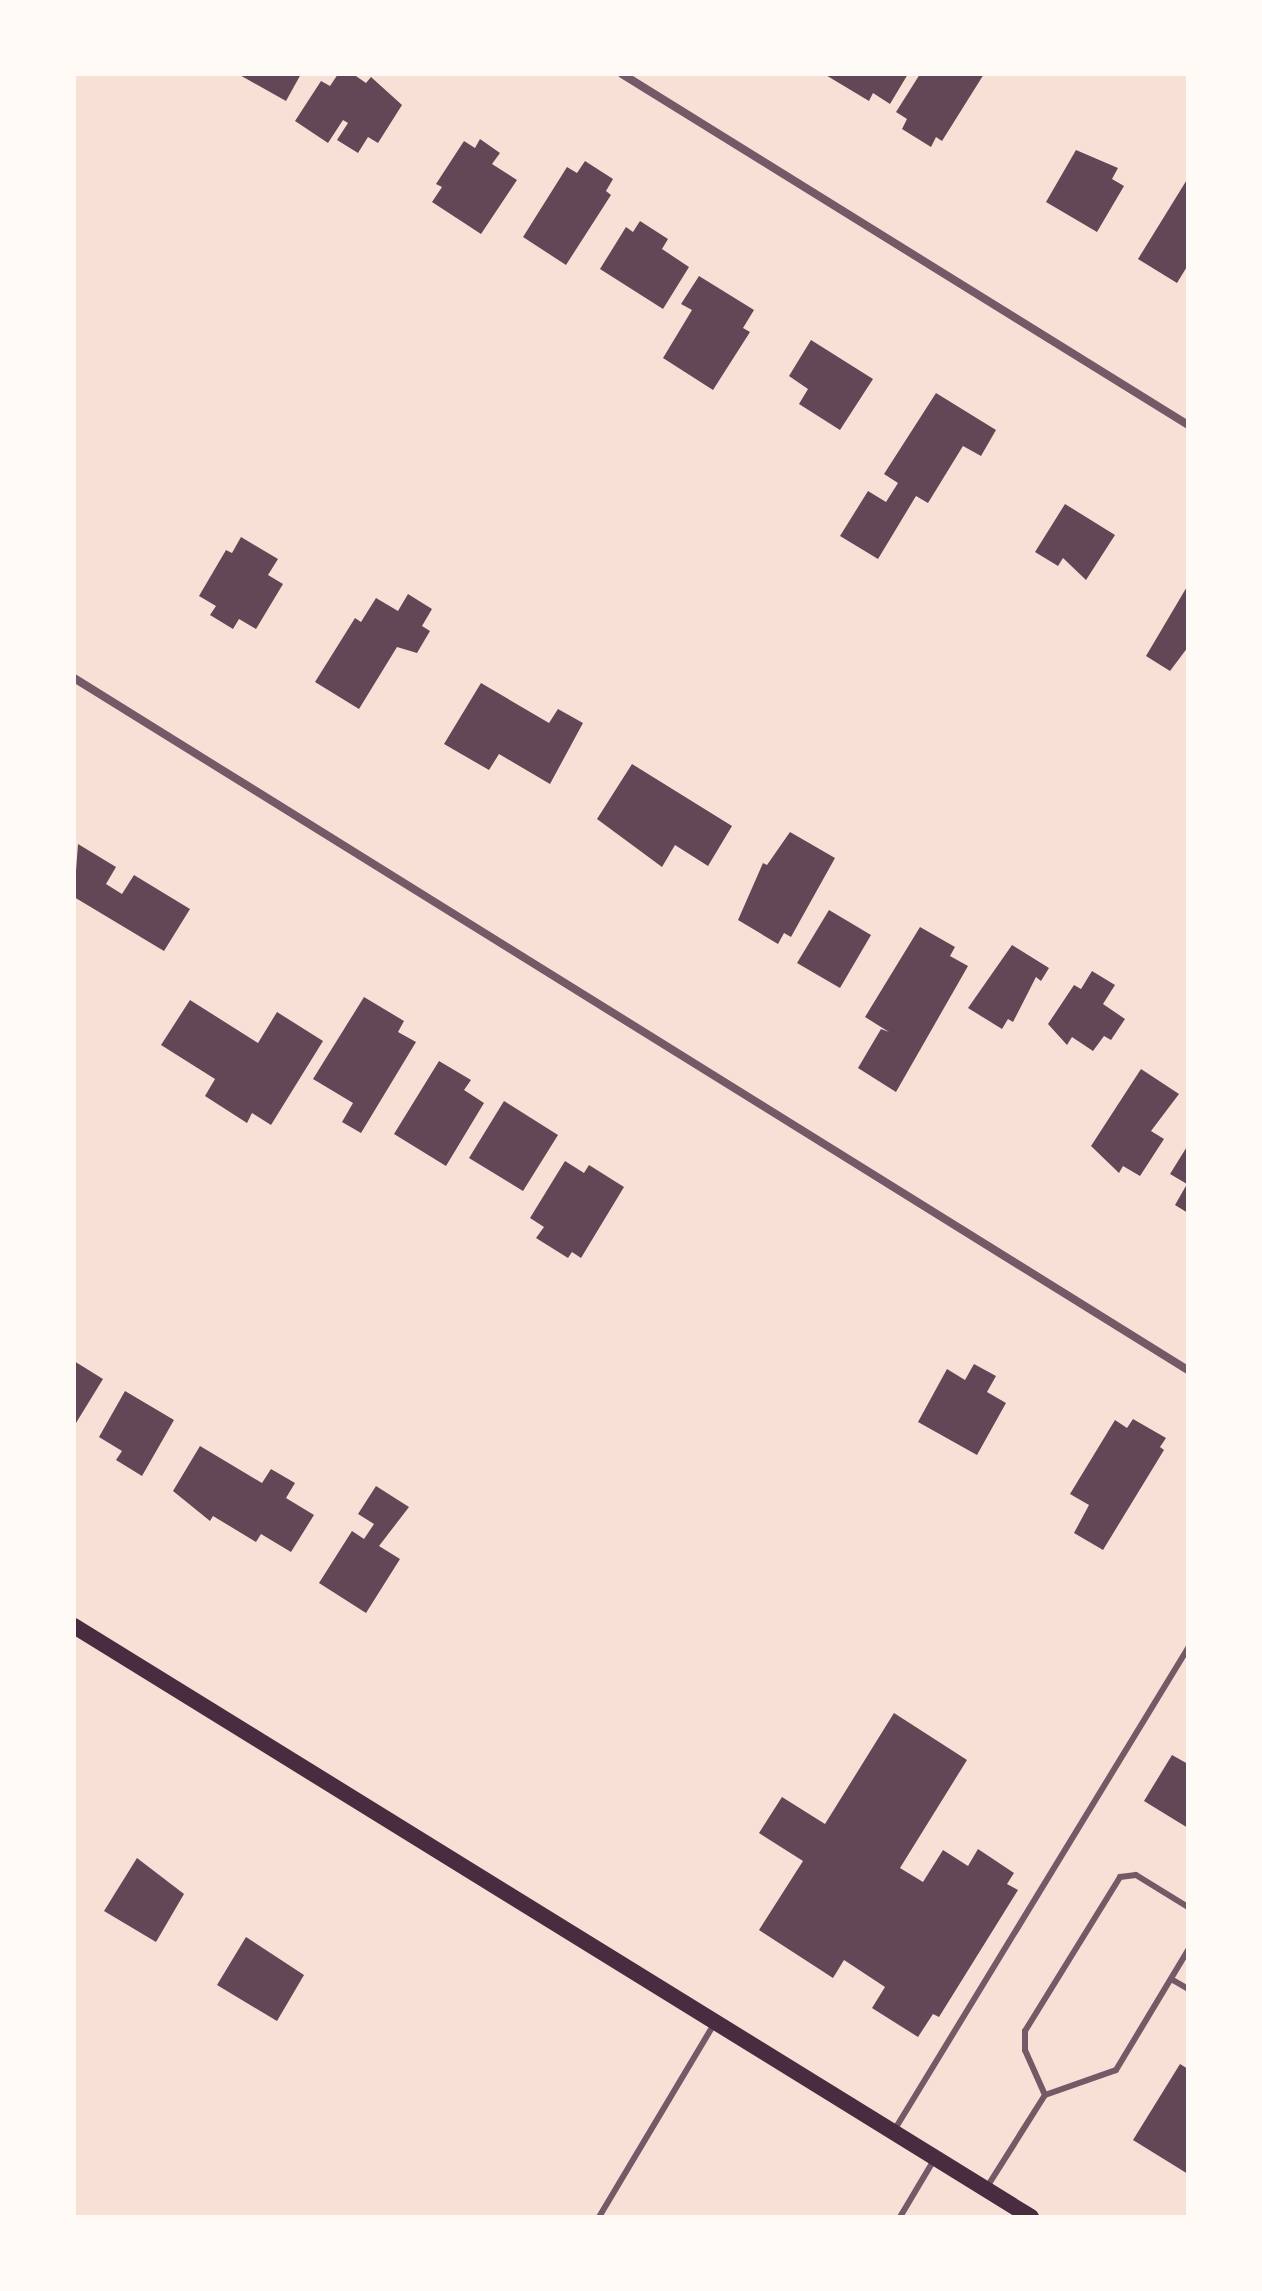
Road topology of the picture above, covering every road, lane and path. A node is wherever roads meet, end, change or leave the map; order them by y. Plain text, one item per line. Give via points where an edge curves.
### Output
1 (622, 74) edge
2 (1188, 425) edge
3 (74, 678) edge
4 (1188, 1370) edge
5 (74, 1626) edge
6 (1188, 1648) edge
7 (1188, 1907) edge
8 (1188, 1950) edge
9 (1171, 1979) junction
10 (1188, 1989) edge
11 (715, 2022) junction
12 (1045, 2095) junction
13 (893, 2132) junction
14 (935, 2158) junction
15 (986, 2189) junction
16 (599, 2217) edge
17 (900, 2217) edge
18 (1031, 2217) edge

1 - 2 street
3 - 4 street
5 - 11 main road
6 - 13 lane
7 - 12 lane via 1136,1875 1120,1877 1025,2031 1025,2050
8 - 9 lane
9 - 10 lane
9 - 12 lane via 1116,2070
11 - 13 main road
11 - 16 lane
12 - 15 lane
13 - 14 main road
14 - 15 main road
14 - 17 lane
15 - 18 main road

